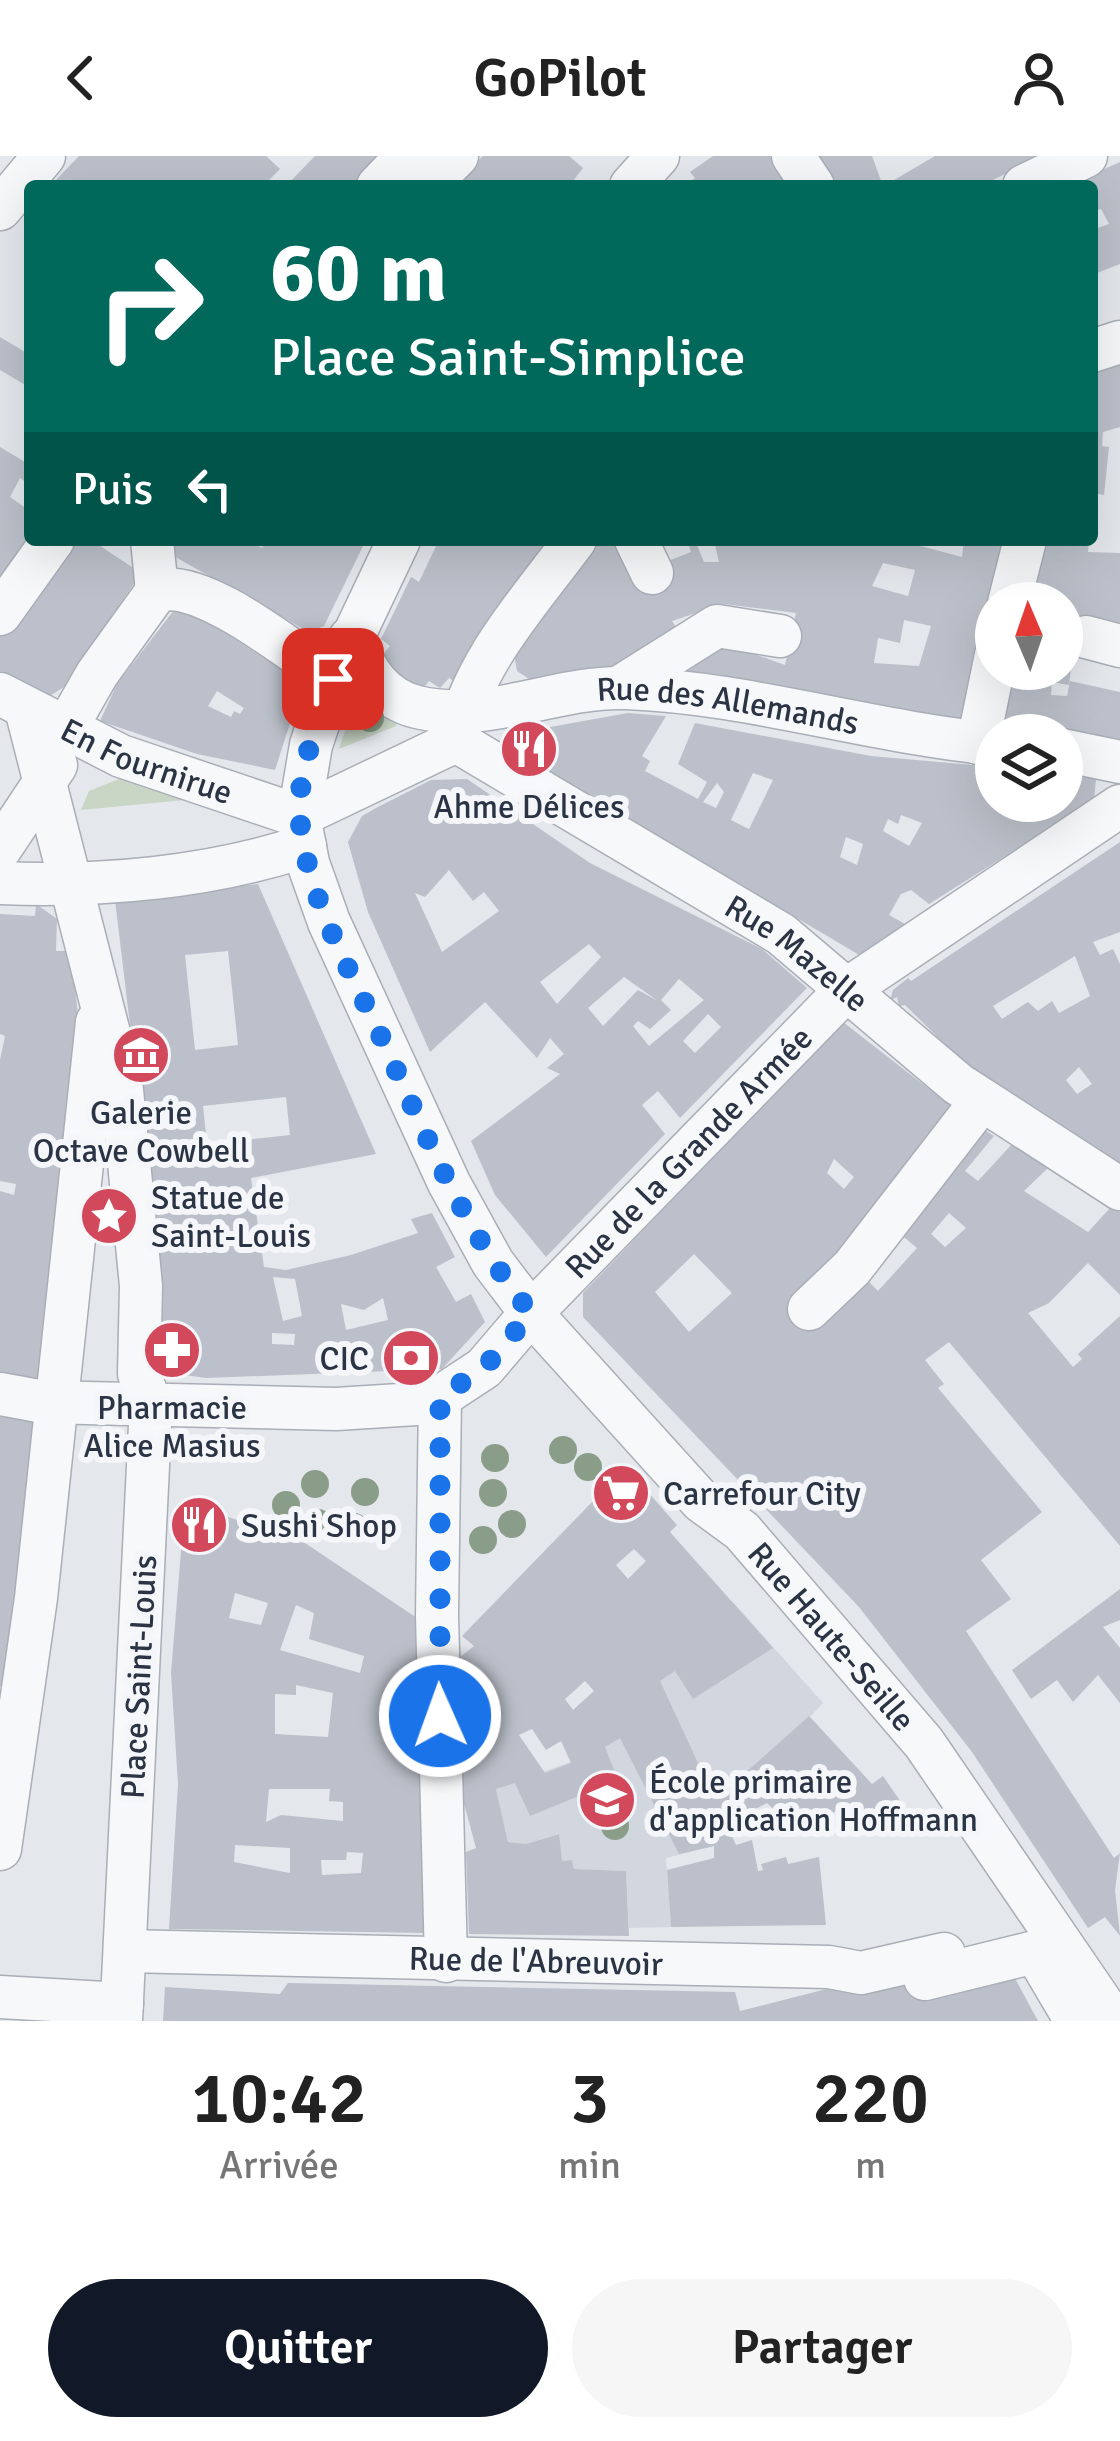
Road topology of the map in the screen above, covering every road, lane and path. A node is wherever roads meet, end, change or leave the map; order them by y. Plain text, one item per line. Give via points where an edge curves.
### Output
1 (44, 156) edge
2 (407, 156) edge
3 (457, 156) edge
4 (658, 156) edge
5 (1086, 156) edge
6 (24, 180) edge
7 (24, 180) edge
8 (384, 180) edge
9 (433, 180) edge
10 (636, 180) edge
11 (1036, 180) edge
12 (0, 209) edge
13 (49, 546) edge
14 (153, 546) edge
15 (396, 546) edge
16 (571, 546) edge
17 (1023, 546) edge
18 (1014, 582) edge
19 (158, 591) junction
20 (0, 614) edge
21 (780, 636) dead end
22 (350, 638) junction
23 (333, 679) junction
24 (620, 687) junction
25 (13, 702) edge
26 (458, 728) junction
27 (70, 732) junction
28 (975, 741) edge
29 (1083, 754) edge
30 (1120, 762) edge
31 (46, 779) junction
32 (1120, 806) edge
33 (302, 831) junction
34 (0, 849) edge
35 (0, 883) edge
36 (75, 886) junction
37 (846, 990) junction
38 (106, 1080) junction
39 (982, 1100) junction
40 (1120, 1189) edge
41 (809, 1309) dead end
42 (531, 1313) junction
43 (0, 1394) edge
44 (440, 1397) junction
45 (51, 1402) junction
46 (151, 1404) junction
47 (0, 1849) edge
48 (127, 1930) junction
49 (1046, 1946) junction
50 (446, 1961) junction
51 (0, 1997) edge
52 (122, 2013) edge
53 (1076, 2021) edge
54 (1114, 2021) edge

1 - 7 street
2 - 8 street
3 - 9 street
4 - 10 street
5 - 11 street
6 - 12 street
13 - 20 street
14 - 19 street
15 - 22 street
16 - 26 street via 489,659
17 - 18 street
19 - 23 street via 206,597
19 - 27 street via 98,674
21 - 24 street via 716,626
22 - 23 street
22 - 26 street via 391,697
23 - 33 street via 311,746
24 - 26 street, Rue des Allemands
24 - 28 street, Rue des Allemands
25 - 27 street, En Fournirue
25 - 31 street
26 - 33 street
26 - 37 street, Rue Mazelle via 781,934
27 - 31 street
27 - 33 street, En Fournirue
29 - 30 street
31 - 34 street
31 - 36 street
32 - 37 street, Rue de la Grande Armée
33 - 36 street via 261,860
33 - 42 street, Rue Haute-Seille via 328,922 449,1184
35 - 36 street
36 - 38 street via 101,986
37 - 39 street, Rue Mazelle
37 - 42 street, Rue de la Grande Armée
38 - 45 street
38 - 46 street, Place Saint-Louis via 142,1286 139,1374
39 - 40 street, Rue Mazelle
39 - 41 street via 852,1268
42 - 44 street, Rue de la Grande Armée via 484,1368
42 - 49 street, Rue Haute-Seille via 701,1501 720,1546 906,1757
43 - 45 street
44 - 46 street via 336,1409
44 - 50 street
45 - 46 street
45 - 47 street
46 - 48 street, Place Saint-Louis
48 - 50 street, Rue de l'Abreuvoir
48 - 52 street, Place Saint-Louis
49 - 50 street, Rue de l'Abreuvoir via 861,1973
49 - 53 street, Rue Haute-Seille
49 - 54 street, Rue Haute-Seille
51 - 52 street

